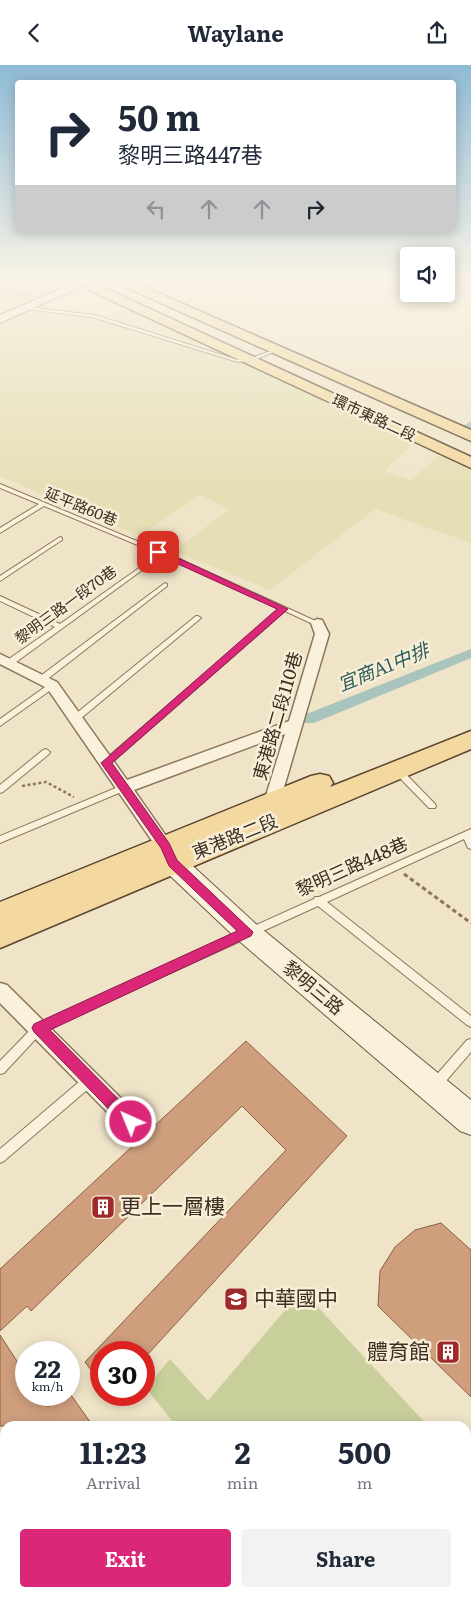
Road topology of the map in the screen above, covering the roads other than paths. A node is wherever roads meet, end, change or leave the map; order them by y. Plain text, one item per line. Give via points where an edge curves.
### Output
1 (200, 349) edge
2 (250, 349) edge
3 (250, 349) edge
4 (252, 349) edge
5 (263, 355) junction
6 (468, 451) edge
7 (2, 489) edge
8 (42, 505) junction
9 (0, 531) edge
10 (60, 539) dead end
11 (139, 570) dead end
12 (0, 579) edge
13 (165, 585) dead end
14 (0, 597) edge
15 (284, 609) junction
16 (198, 618) dead end
17 (318, 623) joint
18 (59, 626) junction
19 (5, 660) edge
20 (47, 682) junction
21 (76, 718) junction
22 (471, 722) edge
23 (0, 723) edge
24 (294, 725) junction
25 (471, 739) edge
26 (46, 752) dead end
27 (106, 763) junction
28 (397, 770) junction
29 (123, 788) junction
30 (0, 790) edge
31 (432, 806) dead end
32 (278, 810) junction
33 (469, 833) edge
34 (0, 840) edge
35 (471, 846) edge
36 (169, 854) junction
37 (318, 900) junction
38 (0, 915) edge
39 (247, 932) junction
40 (0, 936) edge
41 (0, 991) edge
42 (471, 1022) edge
43 (39, 1028) junction
44 (471, 1044) edge
45 (0, 1069) edge
46 (90, 1080) junction
47 (432, 1088) junction
48 (471, 1120) edge
49 (131, 1122) dead end
50 (0, 1157) edge

1 - 5 lane via 238,361
2 - 5 main road, 環市東路二段
3 - 5 main road, 環市東路二段
4 - 5 main road, 環市東路二段
5 - 6 main road, 環市東路二段
5 - 6 main road, 環市東路二段
7 - 8 lane, 延平路60巷
8 - 9 lane
8 - 15 lane, 延平路60巷 via 173,558
10 - 12 lane
11 - 18 lane, 黎明三路一段70巷
13 - 20 lane
14 - 18 lane
15 - 17 lane, 延平路60巷
15 - 27 lane
16 - 21 lane
17 - 24 street, 東港路二段110巷 via 322,633
18 - 19 lane, 黎明三路一段70巷
19 - 20 street
20 - 21 street
20 - 23 lane
21 - 27 street
22 - 32 main road, 東港路二段
24 - 29 street
24 - 32 street, 東港路二段110巷
25 - 28 main road, 東港路二段
26 - 30 lane
27 - 29 street
28 - 31 lane
28 - 32 main road, 東港路二段
29 - 34 lane
29 - 36 street
32 - 36 main road, 東港路二段
33 - 35 lane
33 - 37 lane, 黎明三路448巷
36 - 38 main road, 東港路二段
36 - 39 street, 黎明三路
36 - 40 main road, 東港路二段
37 - 39 lane, 黎明三路448巷
37 - 42 lane
39 - 43 lane, 黎明三路448巷
39 - 47 street, 黎明三路
41 - 43 street
43 - 45 lane
43 - 46 street
44 - 47 lane
46 - 49 street
46 - 50 lane
47 - 48 street, 黎明三路

